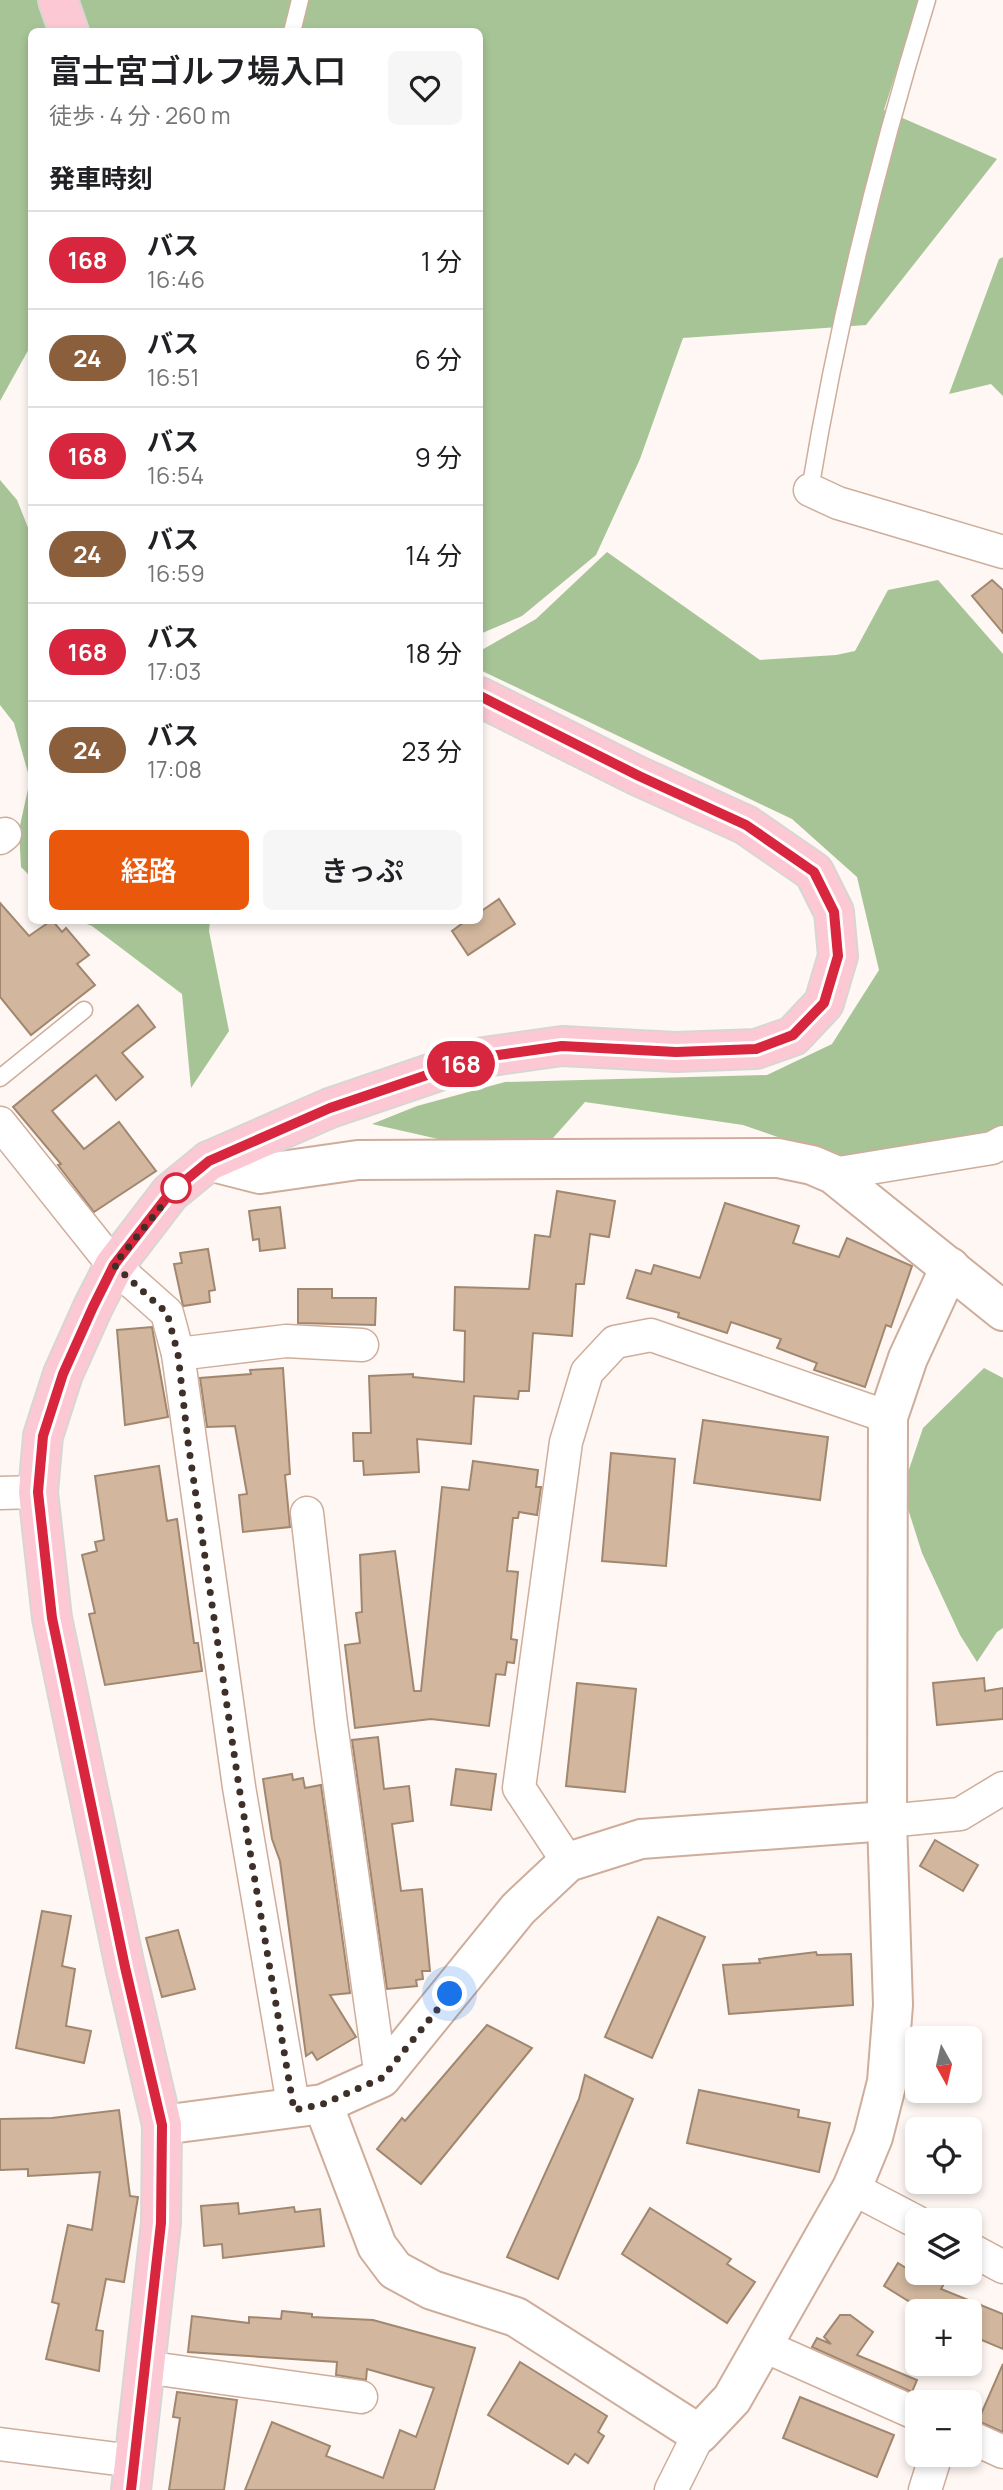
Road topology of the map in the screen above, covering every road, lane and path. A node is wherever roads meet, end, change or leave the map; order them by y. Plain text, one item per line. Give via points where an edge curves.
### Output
1 (58, 0) edge
2 (300, 0) edge
3 (927, 0) edge
4 (68, 28) edge
5 (293, 28) edge
6 (810, 491) joint
7 (1003, 552) edge
8 (483, 698) edge
9 (84, 1010) dead end
10 (0, 1078) edge
11 (0, 1123) edge
12 (1003, 1142) edge
13 (209, 1161) junction
14 (833, 1174) junction
15 (114, 1265) junction
16 (950, 1267) junction
17 (1003, 1311) edge
18 (362, 1345) dead end
19 (178, 1354) junction
20 (888, 1416) junction
21 (38, 1492) junction
22 (0, 1493) edge
23 (307, 1513) dead end
24 (1003, 1788) edge
25 (887, 1821) junction
26 (568, 1862) junction
27 (382, 2078) junction
28 (309, 2107) junction
29 (162, 2125) junction
30 (852, 2188) junction
31 (905, 2216) edge
32 (982, 2256) edge
33 (1003, 2267) edge
34 (762, 2345) junction
35 (144, 2367) junction
36 (361, 2397) dead end
37 (905, 2409) edge
38 (699, 2434) junction
39 (982, 2442) edge
40 (0, 2444) edge
41 (1003, 2452) edge
42 (932, 2467) edge
43 (132, 2476) edge
44 (671, 2490) edge
45 (925, 2490) edge

1 - 4 main road
2 - 5 lane
3 - 6 lane via 889,128 823,414
6 - 7 street
8 - 13 main road via 746,825 814,872 834,912 838,956 824,1003 793,1035 756,1049 676,1052 562,1046 477,1058 330,1108
9 - 10 lane
11 - 15 street
12 - 14 street via 992,1148
13 - 14 street via 260,1174 358,1160 719,1156 778,1158
13 - 15 main road via 170,1193
14 - 16 street
15 - 19 street via 167,1313
15 - 21 main road via 63,1374 43,1436
16 - 17 street
16 - 20 street via 908,1358
18 - 19 street via 286,1341
19 - 28 street via 239,1787
20 - 25 street
20 - 26 street via 651,1335 615,1342 587,1372 566,1442 519,1788
21 - 22 street
21 - 29 main road via 52,1618
23 - 27 street via 331,1724
24 - 25 street via 960,1814
25 - 26 street via 641,1839
25 - 30 street via 893,2005 887,2082 873,2137
26 - 27 street via 518,1909
27 - 28 street
28 - 29 street
28 - 38 street via 377,2246 395,2270 432,2290 516,2317
29 - 35 main road via 161,2223
30 - 31 street
30 - 34 street
32 - 33 street
34 - 37 street
34 - 38 street via 732,2399
35 - 36 street
35 - 43 main road
38 - 44 street
39 - 41 street
40 - 43 street
42 - 45 street

